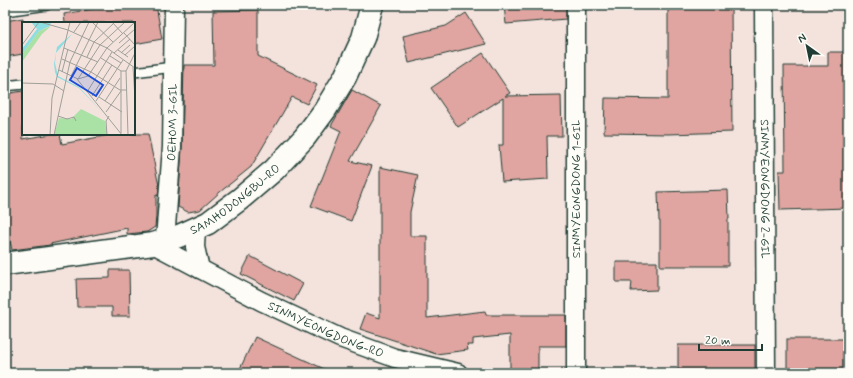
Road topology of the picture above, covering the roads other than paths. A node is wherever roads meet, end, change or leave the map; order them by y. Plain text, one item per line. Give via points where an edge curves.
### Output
1 (47, 5) edge
2 (174, 5) edge
3 (372, 5) edge
4 (576, 5) edge
5 (764, 5) edge
6 (5, 11) edge
7 (173, 67) junction
8 (135, 72) edge
9 (22, 84) edge
10 (5, 86) edge
11 (196, 228) junction
12 (159, 242) junction
13 (5, 264) edge
14 (200, 269) junction
15 (458, 373) edge
16 (576, 373) edge
17 (766, 373) edge

1 - 6 lane
2 - 7 street, OEHOM 3-GIL
3 - 11 street, SAMHODONGBU-RO via 363,38 345,77 305,137 274,170 240,199 208,223
4 - 16 street, SINMYEONGDONG 1-GIL
5 - 17 street, SINMYEONGDONG 2-GIL
7 - 8 lane
7 - 12 street, OEHOM 3-GIL via 172,147
9 - 10 lane
11 - 12 street, SAMHODONGBU-RO
11 - 14 street via 195,247
12 - 13 street, SAMHODONGBU-RO
12 - 14 street, SINMYEONGDONG-RO
14 - 15 street, SINMYEONGDONG-RO via 340,338 395,358

